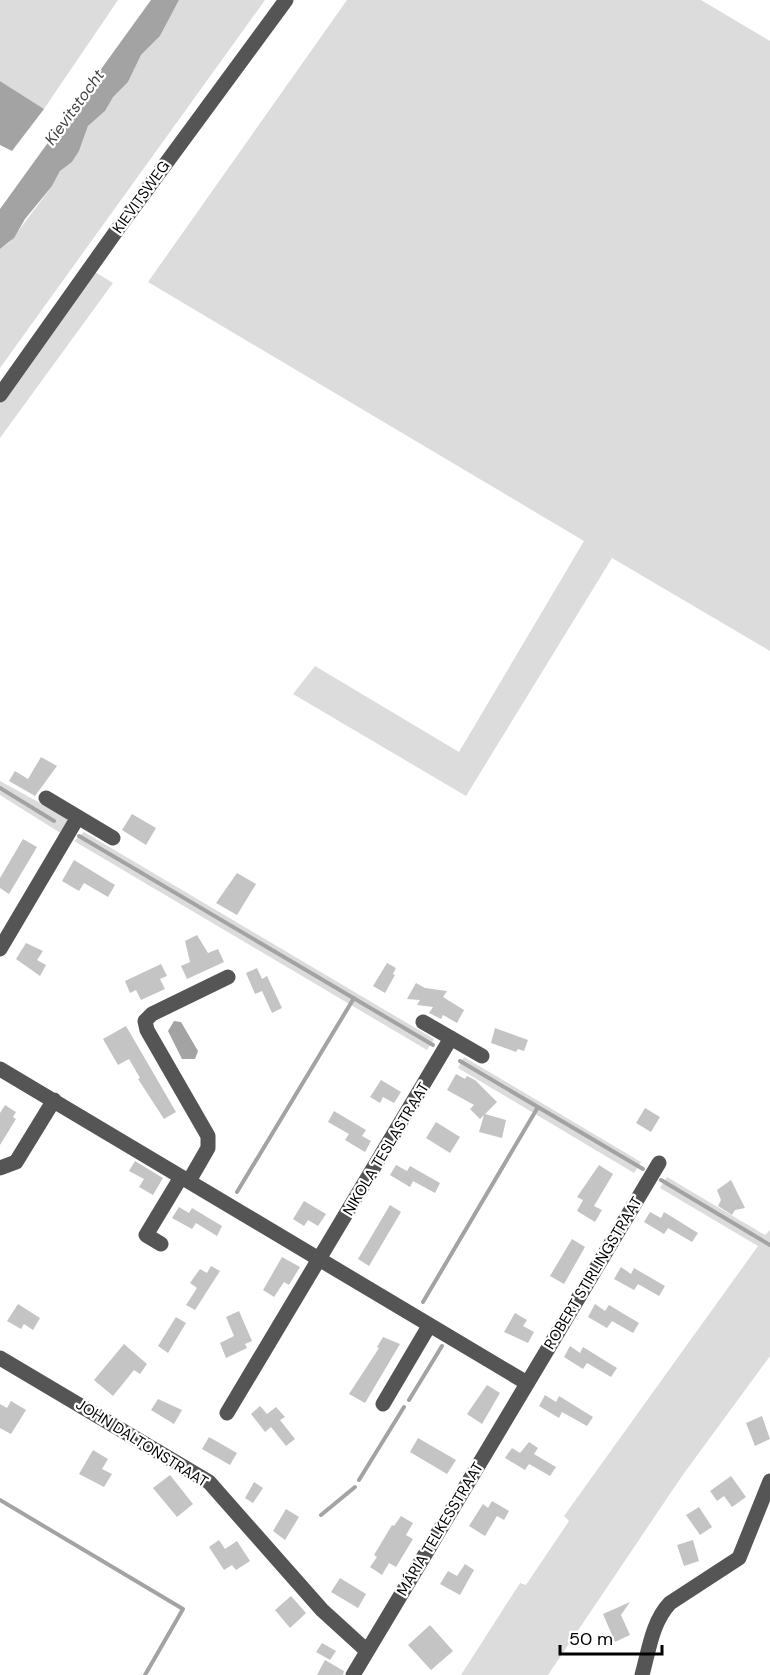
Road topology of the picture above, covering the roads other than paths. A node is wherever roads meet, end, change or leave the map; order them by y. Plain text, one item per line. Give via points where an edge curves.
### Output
1 (286, 0) edge
2 (0, 395) edge
3 (46, 798) dead end
4 (78, 817) junction
5 (113, 838) dead end
6 (0, 949) edge
7 (228, 977) dead end
8 (423, 1022) dead end
9 (451, 1038) junction
10 (482, 1056) dead end
11 (0, 1069) edge
12 (54, 1100) junction
13 (659, 1163) dead end
14 (0, 1168) edge
15 (185, 1179) junction
16 (160, 1244) dead end
17 (320, 1260) junction
18 (429, 1326) junction
19 (0, 1358) edge
20 (527, 1383) junction
21 (383, 1404) dead end
22 (227, 1413) dead end
23 (770, 1481) edge
24 (367, 1651) junction
25 (353, 1675) edge
26 (642, 1675) edge

1 - 2 street, KIEVITSWEG
3 - 4 street
4 - 5 street
4 - 6 street
7 - 15 street via 152,1014 146,1021 147,1030 208,1136 208,1148
8 - 9 street
9 - 10 street
9 - 17 street, NIKOLA TESLASTRAAT
11 - 12 street
12 - 14 street via 16,1162
12 - 15 street
13 - 20 street, ROBERT STIRLINGSTRAAT
15 - 16 street via 146,1235
15 - 17 street
17 - 18 street
17 - 22 street, NIKOLA TESLASTRAAT
18 - 20 street
18 - 21 street
19 - 24 street, JOHN DALTONSTRAAT via 208,1482 322,1610
20 - 24 street, MÁRIA TELKESSTRAAT
23 - 26 street via 739,1558 663,1611
24 - 25 street, MÁRIA TELKESSTRAAT

